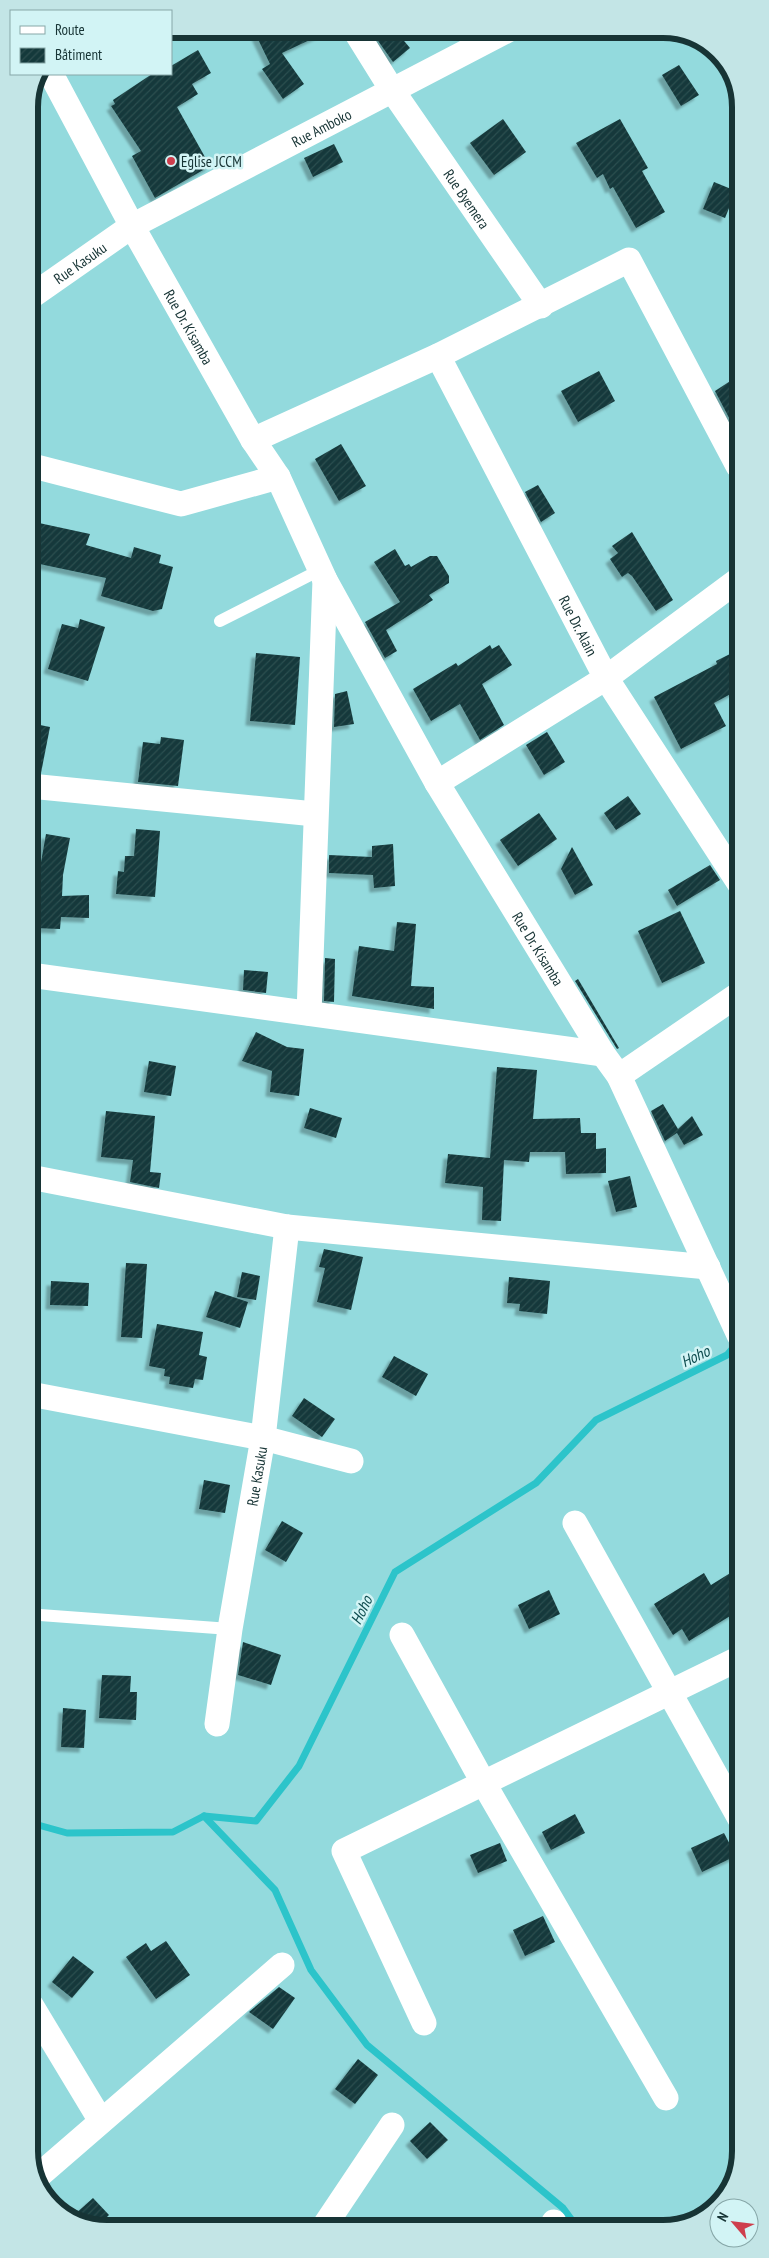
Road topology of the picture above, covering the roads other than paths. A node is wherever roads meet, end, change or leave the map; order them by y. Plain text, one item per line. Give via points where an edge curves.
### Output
1 (360, 38) edge
2 (493, 38) edge
3 (51, 75) edge
4 (392, 90) junction
5 (132, 226) junction
6 (38, 292) edge
7 (541, 306) junction
8 (438, 356) junction
9 (253, 440) junction
10 (732, 455) edge
11 (38, 467) edge
12 (278, 478) junction
13 (323, 575) junction
14 (732, 584) edge
15 (220, 621) dead end
16 (606, 678) junction
17 (437, 783) junction
18 (38, 787) edge
19 (315, 814) junction
20 (732, 872) edge
21 (38, 976) edge
22 (732, 999) edge
23 (310, 1013) junction
24 (603, 1054) junction
25 (619, 1076) junction
26 (38, 1179) edge
27 (287, 1227) junction
28 (708, 1267) junction
29 (732, 1320) edge
30 (38, 1396) edge
31 (263, 1438) junction
32 (352, 1461) dead end
33 (574, 1523) dead end
34 (40, 1615) dead end
35 (230, 1629) junction
36 (402, 1634) dead end
37 (732, 1662) edge
38 (670, 1692) junction
39 (217, 1724) dead end
40 (484, 1782) junction
41 (732, 1804) edge
42 (282, 1965) dead end
43 (38, 2017) edge
44 (424, 2023) dead end
45 (666, 2098) dead end
46 (101, 2122) junction
47 (392, 2125) dead end
48 (42, 2173) edge
49 (328, 2220) edge

1 - 4 street, Rue Byemera
2 - 4 street, Rue Amboko
3 - 5 street, Rue Dr. Kisamba
4 - 5 street, Rue Amboko
4 - 7 street, Rue Byemera
5 - 6 street, Rue Kasuku
5 - 9 street, Rue Dr. Kisamba
7 - 8 street
7 - 10 street via 629,260
8 - 9 street
8 - 16 street, Rue Dr. Alain
9 - 12 street, Rue Dr. Kisamba
11 - 12 street via 181,504
12 - 13 street, Rue Dr. Kisamba
13 - 15 lane
13 - 17 street, Rue Dr. Kisamba
13 - 19 street, Rue Dr. Kisamba
14 - 16 street
16 - 17 street
16 - 20 street, Rue Dr. Alain
17 - 24 street, Rue Dr. Kisamba
18 - 19 street
19 - 23 street, Rue Dr. Kisamba
21 - 23 street
22 - 25 street
23 - 24 street
24 - 25 street, Rue Dr. Kisamba
25 - 28 street, Rue Dr. Kisamba
26 - 27 street
27 - 28 street
27 - 31 street, Rue Kasuku
28 - 29 street, Rue Dr. Kisamba
30 - 31 street
31 - 32 street
31 - 35 street, Rue Kasuku
33 - 38 street
34 - 35 lane
35 - 39 street, Rue Kasuku
36 - 40 street
37 - 38 street
38 - 40 street
38 - 41 street
40 - 44 street via 344,1851
40 - 45 street
42 - 46 street
43 - 46 street
46 - 48 street
47 - 49 street

